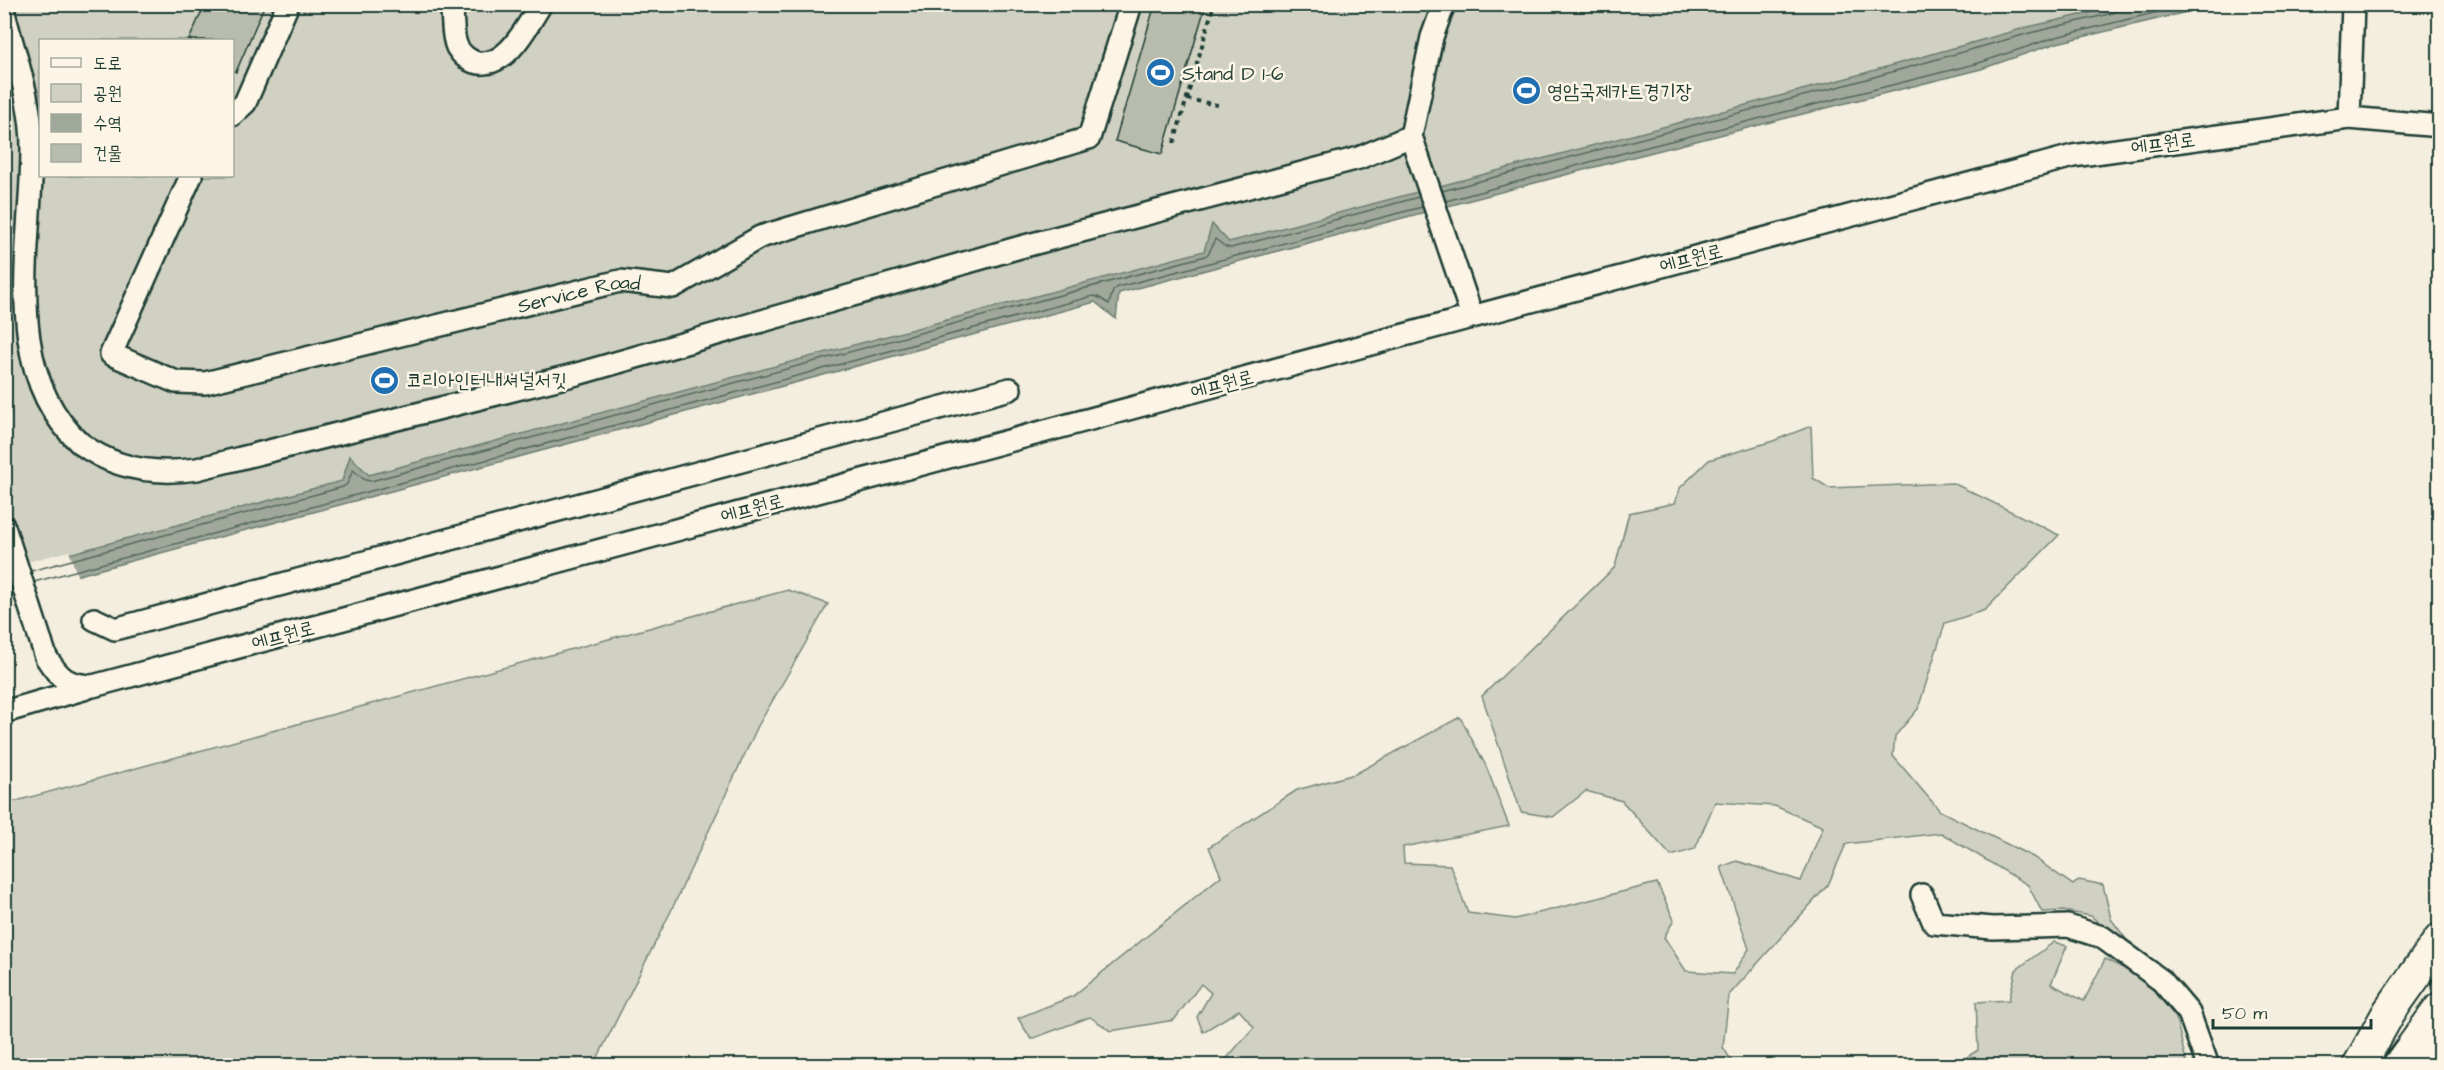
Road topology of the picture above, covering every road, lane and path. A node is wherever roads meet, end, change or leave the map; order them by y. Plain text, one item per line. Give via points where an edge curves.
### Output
1 (288, 4) edge
2 (451, 4) edge
3 (541, 4) edge
4 (1131, 4) edge
5 (1214, 4) edge
6 (1444, 4) edge
7 (2353, 4) edge
8 (4, 13) edge
9 (1187, 99) junction
10 (1221, 106) dead end
11 (234, 113) edge
12 (2349, 118) junction
13 (2439, 126) edge
14 (1411, 136) junction
15 (1174, 143) dead end
16 (191, 177) edge
17 (1472, 316) junction
18 (1010, 389) dead end
19 (5, 527) edge
20 (94, 619) dead end
21 (93, 686) junction
22 (4, 712) edge
23 (1922, 895) dead end
24 (2439, 940) edge
25 (2439, 971) edge
26 (2439, 1009) edge
27 (2439, 1058) edge
28 (2208, 1065) edge
29 (2359, 1065) edge
30 (2370, 1065) edge
31 (2399, 1065) edge
32 (2434, 1065) edge

1 - 11 street via 245,103
2 - 3 street via 456,45 462,56 484,64 498,59 520,38
4 - 16 street, Service Road via 1089,138 760,237 673,287 620,281 205,383 176,382 111,354
5 - 9 path
6 - 14 street via 1432,37
7 - 12 street
8 - 14 street via 32,146 20,318 36,387 50,414 66,433 89,450 139,470 170,473 577,374 1017,248 1359,158
9 - 10 path
9 - 15 path
12 - 13 street, 에프원로
12 - 17 street, 에프원로 via 2073,156
14 - 17 street
17 - 21 street, 에프원로
18 - 20 street via 115,629
19 - 21 street, 에프원로 via 46,657 67,682
21 - 22 street
23 - 28 street via 1934,923 1993,928 2068,926 2102,938 2162,981 2189,1013
24 - 29 highway via 2389,1012
25 - 30 highway
26 - 31 highway
27 - 32 highway

